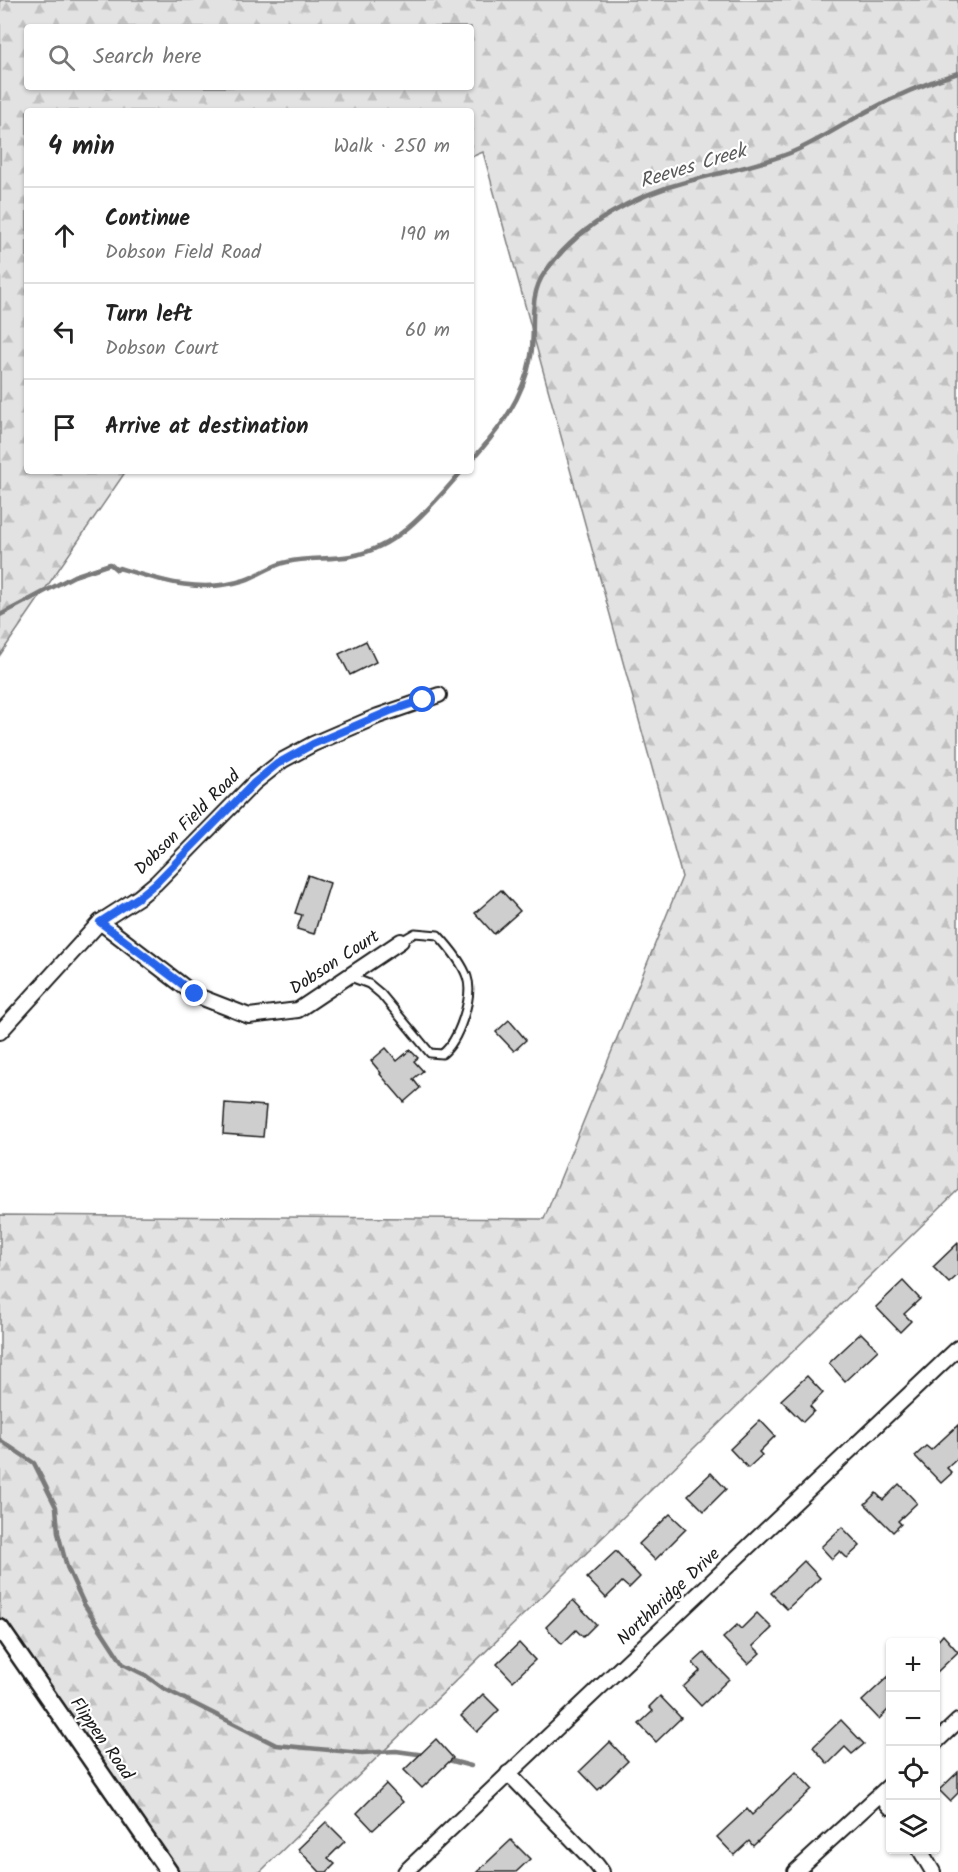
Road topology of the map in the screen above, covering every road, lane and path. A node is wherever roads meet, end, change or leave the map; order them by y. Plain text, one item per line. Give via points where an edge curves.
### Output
1 (439, 695) dead end
2 (100, 922) junction
3 (401, 941) joint
4 (348, 976) junction
5 (0, 1032) edge
6 (958, 1348) edge
7 (2, 1635) edge
8 (958, 1721) edge
9 (940, 1738) edge
10 (508, 1773) junction
11 (886, 1790) edge
12 (880, 1795) junction
13 (886, 1802) edge
14 (922, 1854) edge
15 (169, 1872) edge
16 (405, 1872) edge
17 (602, 1872) edge
18 (795, 1872) edge
19 (933, 1872) edge

1 - 2 street, Dobson Field Road via 378,716 277,764 156,883
2 - 4 street, Dobson Court via 195,994 249,1016 298,1010
2 - 5 street, Dobson Field Road
3 - 4 street, Dobson Court
3 - 4 lane via 415,933 438,935 467,976 469,989 463,1019 451,1048 442,1054 430,1053 369,984
6 - 10 street, Northbridge Drive
7 - 15 street, Flippen Road
8 - 9 street
10 - 16 street, Northbridge Drive
10 - 17 street
11 - 12 street
12 - 13 street
12 - 18 street
14 - 19 street

